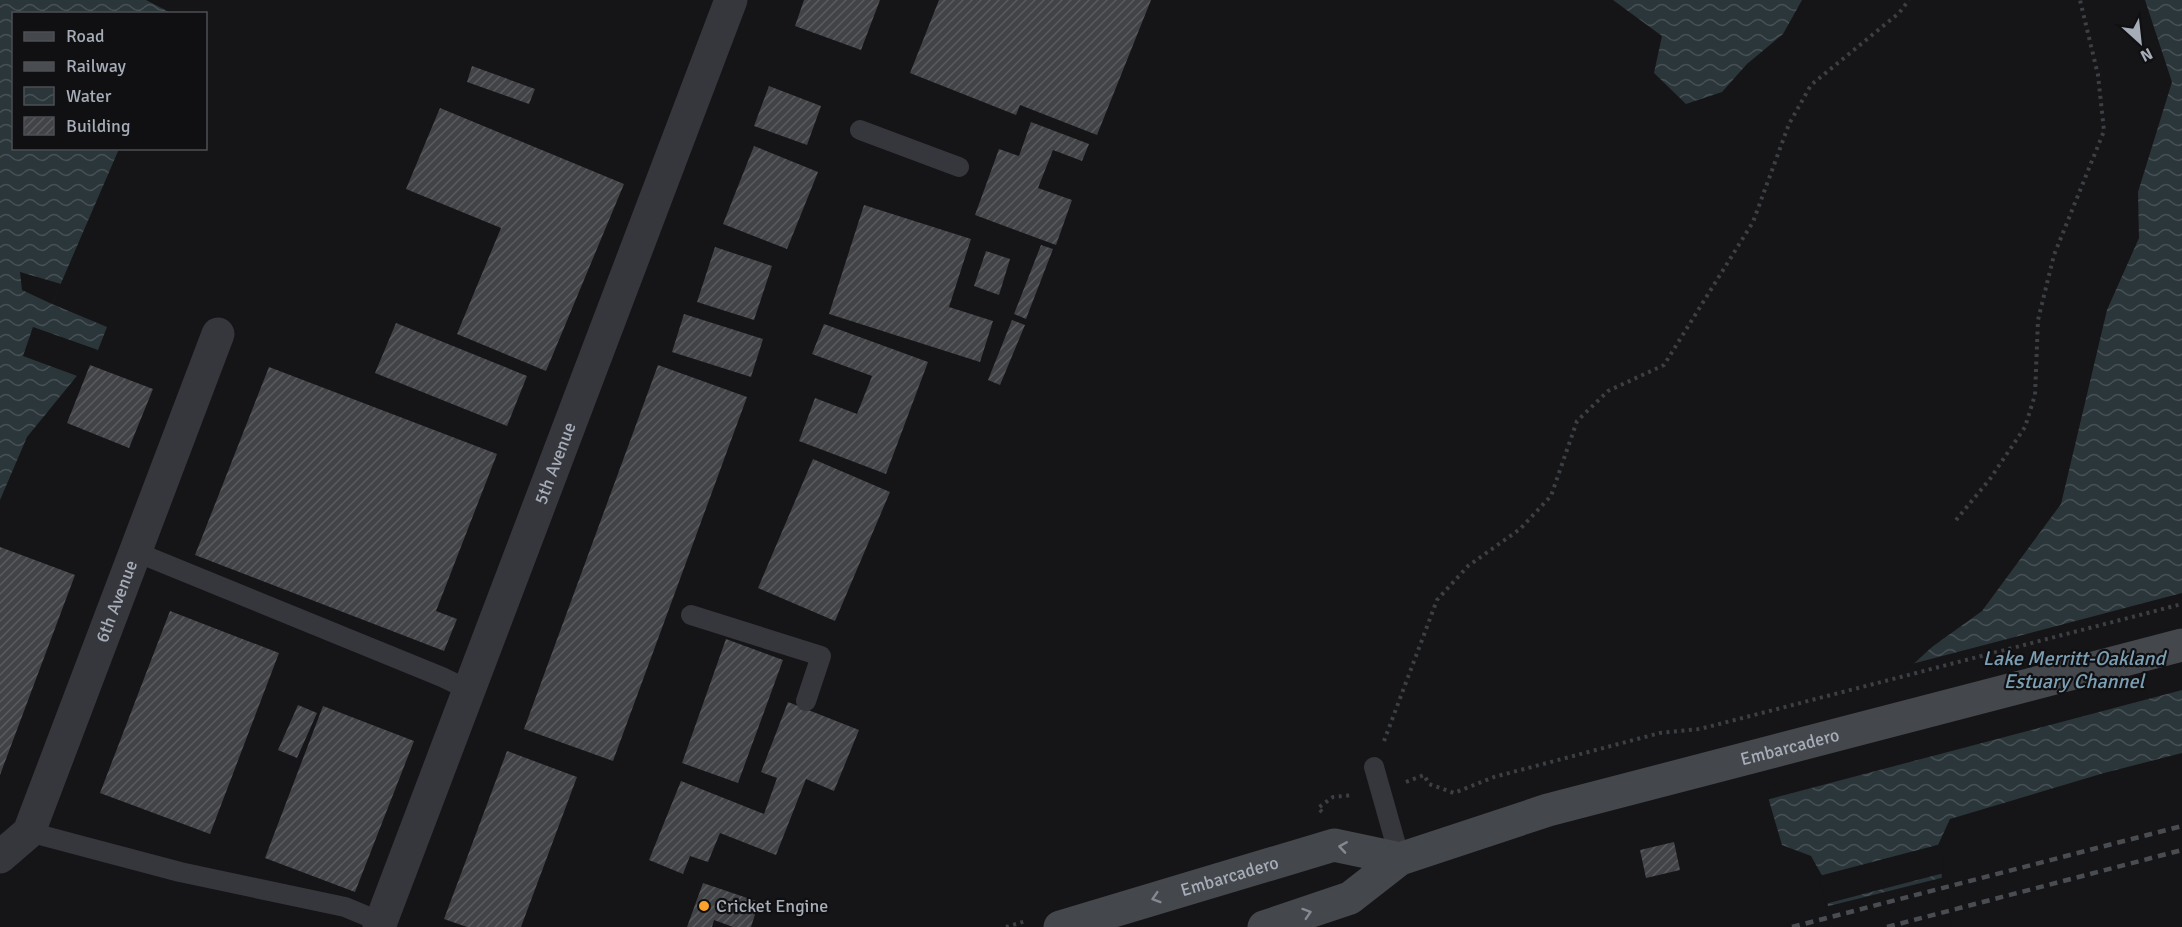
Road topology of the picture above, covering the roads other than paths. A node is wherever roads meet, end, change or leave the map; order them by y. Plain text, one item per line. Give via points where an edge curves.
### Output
1 (731, 0) edge
2 (860, 130) dead end
3 (959, 167) dead end
4 (218, 334) dead end
5 (136, 552) junction
6 (691, 615) dead end
7 (2182, 645) edge
8 (469, 690) junction
9 (806, 701) dead end
10 (1374, 767) road end
11 (29, 832) junction
12 (0, 857) edge
13 (1400, 859) junction
14 (380, 924) edge
15 (1060, 927) edge
16 (1264, 927) edge

1 - 8 street, 5th Avenue
2 - 3 lane
4 - 5 street, 6th Avenue
5 - 8 lane
5 - 11 street, 6th Avenue
6 - 9 lane via 821,656
7 - 13 main road, Embarcadero via 1548,810
8 - 14 street, 5th Avenue
10 - 13 lane
11 - 12 street, 6th Avenue
11 - 14 lane via 190,875 345,908
13 -> 15 main road, Embarcadero via 1334,845
16 -> 13 main road, Embarcadero via 1350,898

